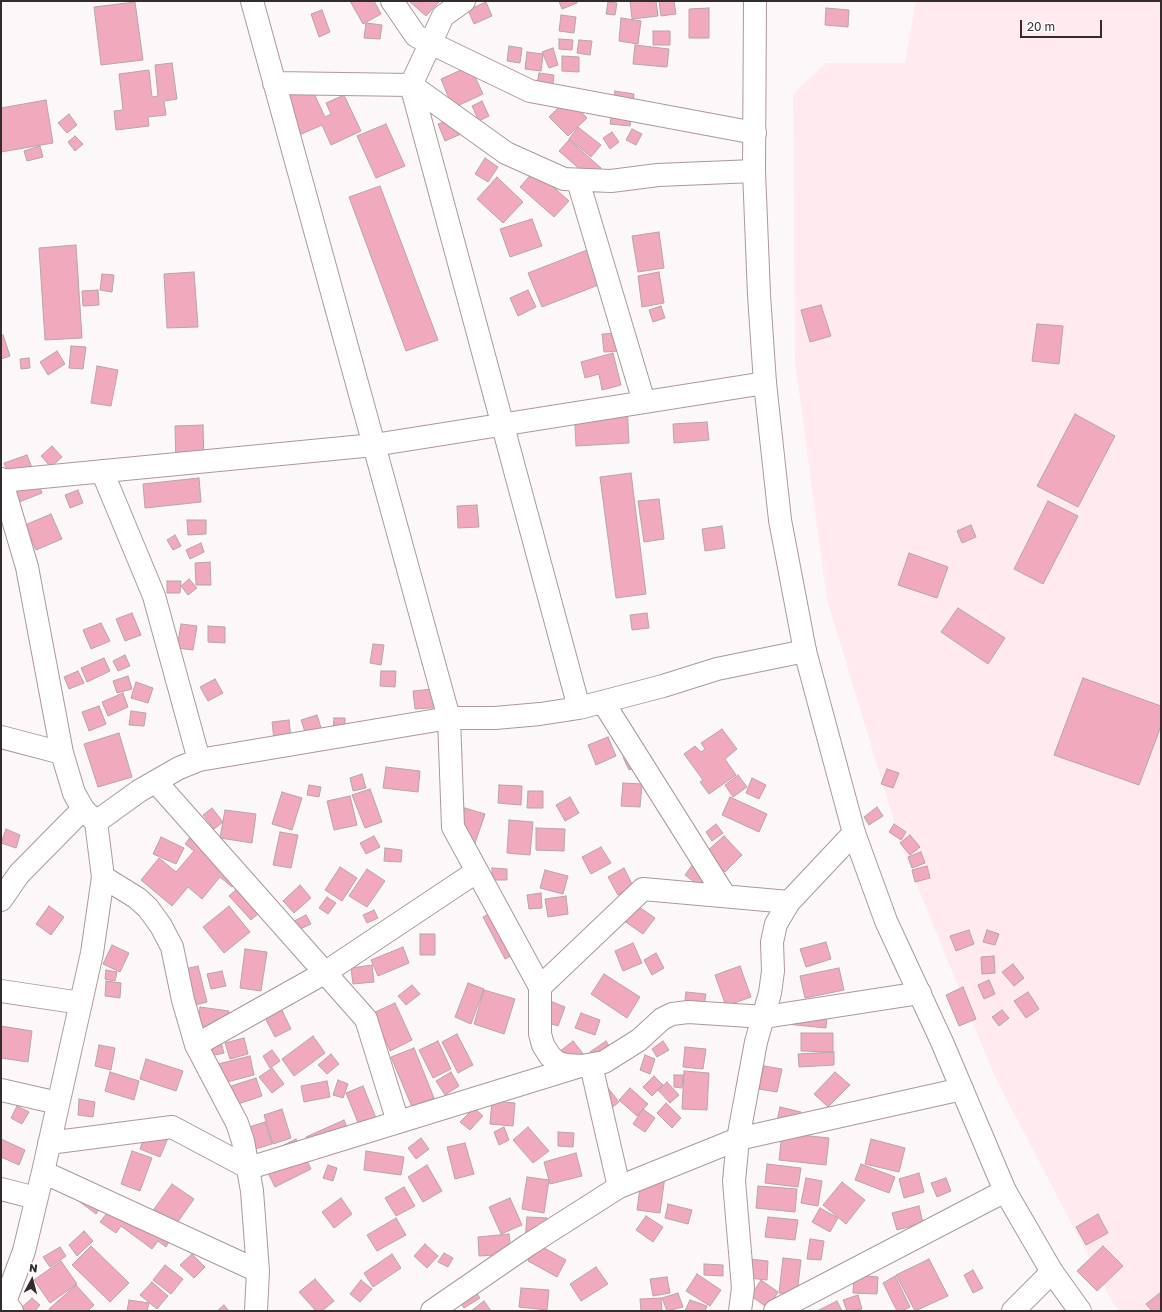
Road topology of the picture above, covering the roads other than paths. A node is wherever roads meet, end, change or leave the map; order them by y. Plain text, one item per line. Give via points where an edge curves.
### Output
1 (252, 1) edge
2 (392, 1) edge
3 (464, 1) edge
4 (755, 1) edge
5 (430, 43) junction
6 (274, 83) junction
7 (411, 85) junction
8 (754, 133) junction
9 (754, 171) junction
10 (578, 181) junction
11 (765, 383) junction
12 (644, 402) junction
13 (502, 424) junction
14 (374, 445) junction
15 (102, 471) junction
16 (1, 480) edge
17 (805, 651) junction
18 (603, 702) junction
19 (579, 708) junction
20 (449, 718) junction
21 (1, 737) edge
22 (62, 753) junction
23 (199, 760) junction
24 (156, 782) junction
25 (90, 816) junction
26 (854, 833) junction
27 (476, 872) junction
28 (103, 877) junction
29 (725, 896) junction
30 (1, 900) edge
31 (789, 902) junction
32 (326, 972) junction
33 (540, 987) junction
34 (1, 991) edge
35 (920, 993) junction
36 (81, 1003) junction
37 (765, 1017) junction
38 (196, 1045) junction
39 (587, 1065) junction
40 (962, 1089) junction
41 (1, 1090) edge
42 (58, 1103) junction
43 (398, 1122) junction
44 (738, 1139) junction
45 (49, 1142) junction
46 (249, 1168) junction
47 (42, 1172) junction
48 (619, 1187) junction
49 (1, 1189) edge
50 (1005, 1191) junction
51 (36, 1198) junction
52 (258, 1271) junction
53 (1052, 1272) junction
54 (6, 1305) edge
55 (436, 1310) edge
56 (256, 1311) edge
57 (740, 1311) edge
58 (775, 1311) edge
59 (1013, 1311) edge
60 (1080, 1311) edge

1 - 6 main road
2 - 5 main road via 416,36
3 - 5 main road via 443,16
4 - 8 main road
5 - 7 main road
5 - 8 main road via 530,91
6 - 7 main road
6 - 14 main road
7 - 10 main road via 506,153 564,179
7 - 13 main road
8 - 9 main road
9 - 10 main road
9 - 11 main road via 758,295
10 - 12 main road
11 - 12 main road
11 - 17 main road via 780,520
12 - 13 main road
13 - 14 main road
13 - 19 main road
14 - 15 main road
14 - 20 main road
15 - 16 main road
15 - 23 main road via 154,596
16 - 22 main road via 27,568
17 - 18 main road via 717,669
17 - 26 main road
18 - 19 main road
18 - 29 main road
19 - 20 main road via 495,718
20 - 23 main road
20 - 27 main road via 453,827
21 - 22 main road
22 - 25 main road via 74,793
23 - 24 main road
24 - 25 main road
24 - 32 main road
25 - 28 main road
25 - 30 main road via 19,874
26 - 31 main road
26 - 35 main road via 886,921
27 - 32 main road
27 - 33 main road
28 - 36 main road via 92,953
28 - 38 main road via 137,898 161,926 172,947
29 - 31 main road
29 - 33 main road via 643,889
31 - 37 main road via 776,924 772,942 773,971
32 - 38 main road
32 - 43 main road via 366,1019
33 - 39 main road via 540,1034 543,1045 558,1063
34 - 36 main road
35 - 37 main road
35 - 40 main road
36 - 42 main road
37 - 39 main road via 688,1012 672,1014 662,1019 618,1055 604,1062
37 - 44 main road via 756,1042
38 - 46 main road via 237,1123
39 - 43 main road
39 - 48 main road
40 - 44 main road
40 - 50 main road
41 - 42 main road
42 - 45 main road
43 - 46 main road
44 - 48 main road
44 - 57 main road via 734,1181 743,1288
45 - 46 main road via 172,1127
45 - 47 main road
46 - 52 main road
47 - 51 main road
47 - 52 main road
48 - 55 main road via 528,1245
49 - 51 main road
50 - 53 main road
50 - 58 main road
51 - 54 main road via 24,1251
52 - 56 main road
53 - 59 main road
53 - 60 main road

